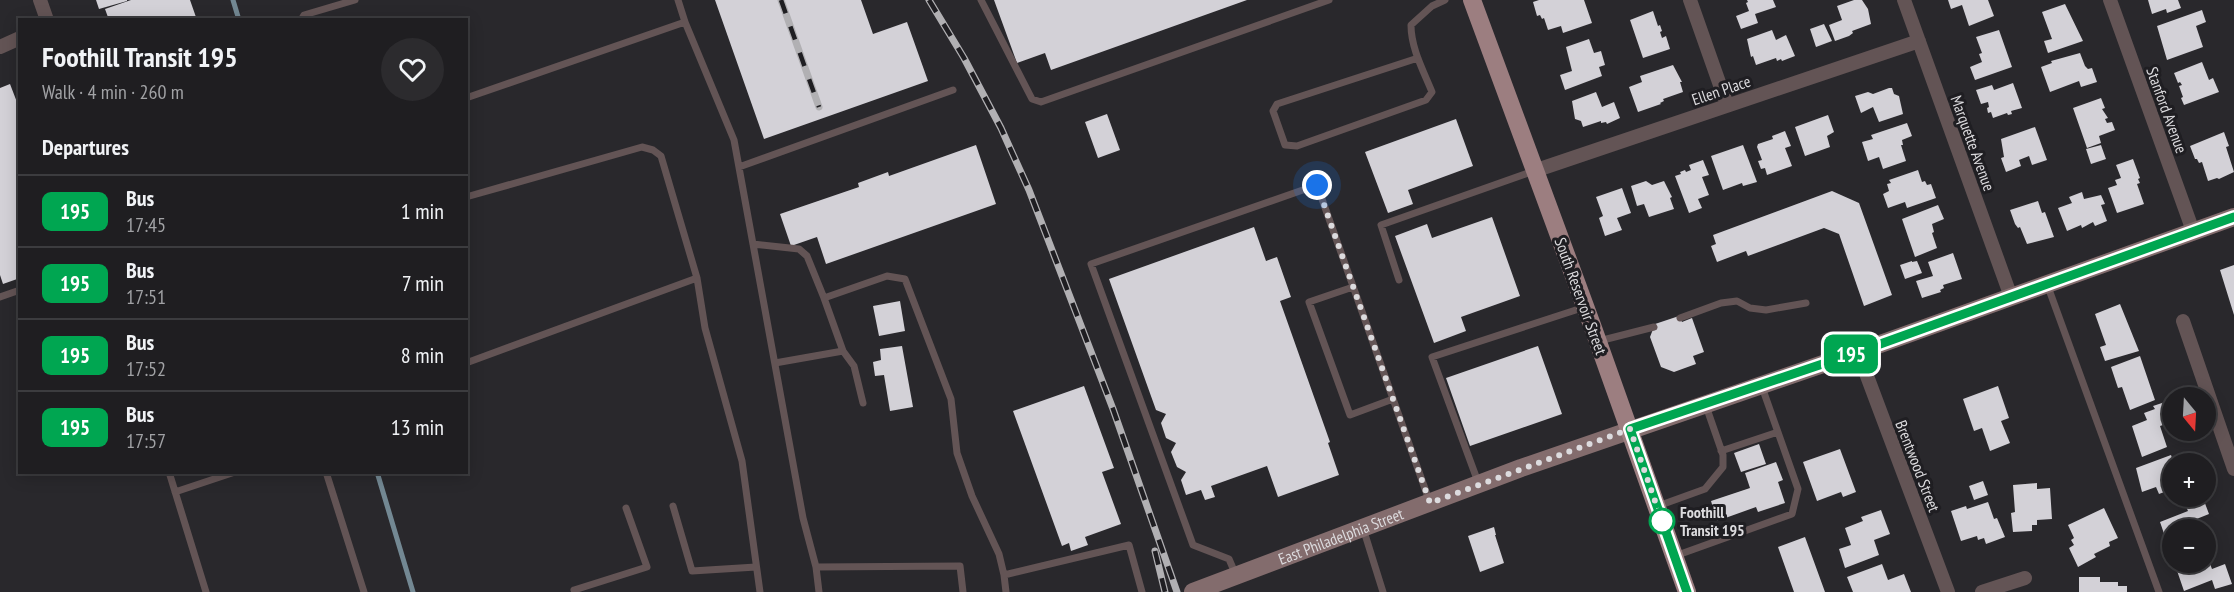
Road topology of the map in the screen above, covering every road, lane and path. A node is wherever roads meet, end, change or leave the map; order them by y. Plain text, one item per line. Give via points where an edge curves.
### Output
1 (40, 0) edge
2 (355, 0) edge
3 (678, 0) edge
4 (981, 0) edge
5 (1329, 0) edge
6 (1445, 0) edge
7 (1472, 0) edge
8 (1690, 0) edge
9 (1904, 0) edge
10 (2110, 0) edge
11 (46, 18) edge
12 (302, 18) edge
13 (685, 22) junction
14 (18, 39) edge
15 (1919, 41) junction
16 (0, 48) edge
17 (1418, 58) junction
18 (954, 90) dead end
19 (468, 97) edge
20 (1727, 105) junction
21 (739, 167) junction
22 (1534, 171) junction
23 (468, 196) edge
24 (2234, 217) edge
25 (2193, 231) junction
26 (753, 244) junction
27 (697, 278) junction
28 (1399, 280) dead end
29 (2047, 285) junction
30 (1353, 287) junction
31 (18, 291) edge
32 (0, 297) edge
33 (2011, 297) junction
34 (824, 298) junction
35 (1806, 303) dead end
36 (1585, 307) junction
37 (1680, 318) dead end
38 (2183, 321) dead end
39 (1654, 327) dead end
40 (1598, 341) junction
41 (843, 351) junction
42 (1858, 352) junction
43 (468, 362) edge
44 (775, 363) junction
45 (1761, 385) junction
46 (1393, 399) junction
47 (862, 404) dead end
48 (1705, 404) junction
49 (1630, 429) junction
50 (1778, 432) junction
51 (1721, 451) junction
52 (2234, 469) edge
53 (170, 474) edge
54 (229, 474) edge
55 (327, 474) edge
56 (1479, 484) junction
57 (175, 492) junction
58 (1430, 503) junction
59 (673, 506) dead end
60 (1657, 507) junction
61 (626, 508) dead end
62 (1363, 528) junction
63 (1674, 556) junction
64 (756, 567) junction
65 (816, 567) junction
66 (1004, 574) junction
67 (2025, 578) dead end
68 (1226, 583) edge
69 (572, 591) edge
70 (206, 592) edge
71 (364, 592) edge
72 (760, 592) edge
73 (819, 592) edge
74 (963, 592) edge
75 (1006, 592) edge
76 (1142, 592) edge
77 (1193, 592) edge
78 (1383, 592) edge
79 (1687, 592) edge
80 (1948, 592) edge
81 (1983, 592) edge
82 (2159, 592) edge

1 - 11 street
2 - 12 lane
3 - 13 lane
4 - 5 lane via 1032,99 1041,102
6 - 17 lane via 1411,25 1411,40
7 - 22 main road, South Reservoir Street
8 - 20 street
9 - 15 street, Marquette Avenue
10 - 25 street, Stanford Avenue
13 - 19 lane
13 - 21 lane via 734,140
14 - 16 street
15 - 20 street, Ellen Place
15 - 33 street, Marquette Avenue
17 - 17 lane via 1432,92 1426,100 1297,146 1285,145 1273,111 1277,104
18 - 21 lane
20 - 22 street, Ellen Place
21 - 26 lane
22 - 28 lane via 1381,225
22 - 36 main road, South Reservoir Street
23 - 27 lane via 642,147 653,150 661,156
24 - 25 street, East Philadelphia Street
25 - 29 street, East Philadelphia Street
26 - 34 lane via 799,249 807,256
26 - 44 lane
27 - 43 lane
27 - 64 lane via 705,328 742,461
29 - 33 street, East Philadelphia Street
29 - 82 lane
30 - 46 lane
30 - 46 lane via 1309,302 1350,415
30 - 68 lane via 1317,185 1091,264 1192,545 1229,559
31 - 32 lane
33 - 42 street, East Philadelphia Street
34 - 41 lane
34 - 66 lane via 887,276 905,279 951,399 957,453
35 - 37 lane via 1766,310 1737,301
36 - 40 main road, South Reservoir Street
36 - 56 lane via 1431,357
38 - 52 street
39 - 40 lane
40 - 49 main road, South Reservoir Street
41 - 44 lane
41 - 47 lane via 854,366
42 - 45 street, East Philadelphia Street
42 - 80 street, Brentwood Street
44 - 65 lane via 803,518
45 - 48 street, East Philadelphia Street
45 - 50 lane
46 - 58 lane
48 - 49 street, East Philadelphia Street
48 - 51 lane
49 - 56 street, East Philadelphia Street
49 - 60 main road, South Reservoir Street
50 - 51 lane
50 - 63 lane via 1798,489 1792,514
51 - 60 lane via 1723,467 1705,489
53 - 57 lane
54 - 57 lane
55 - 71 lane
56 - 58 street, East Philadelphia Street
57 - 70 lane
58 - 62 street, East Philadelphia Street
59 - 64 lane via 692,571
60 - 63 main road, South Reservoir Street
61 - 69 lane via 647,567
62 - 68 street, East Philadelphia Street
62 - 78 lane
63 - 79 main road, South Reservoir Street
64 - 72 lane
65 - 73 lane
65 - 74 lane via 960,566
66 - 75 lane
66 - 76 lane via 1129,545
67 - 81 street
68 - 77 street, East Philadelphia Street

